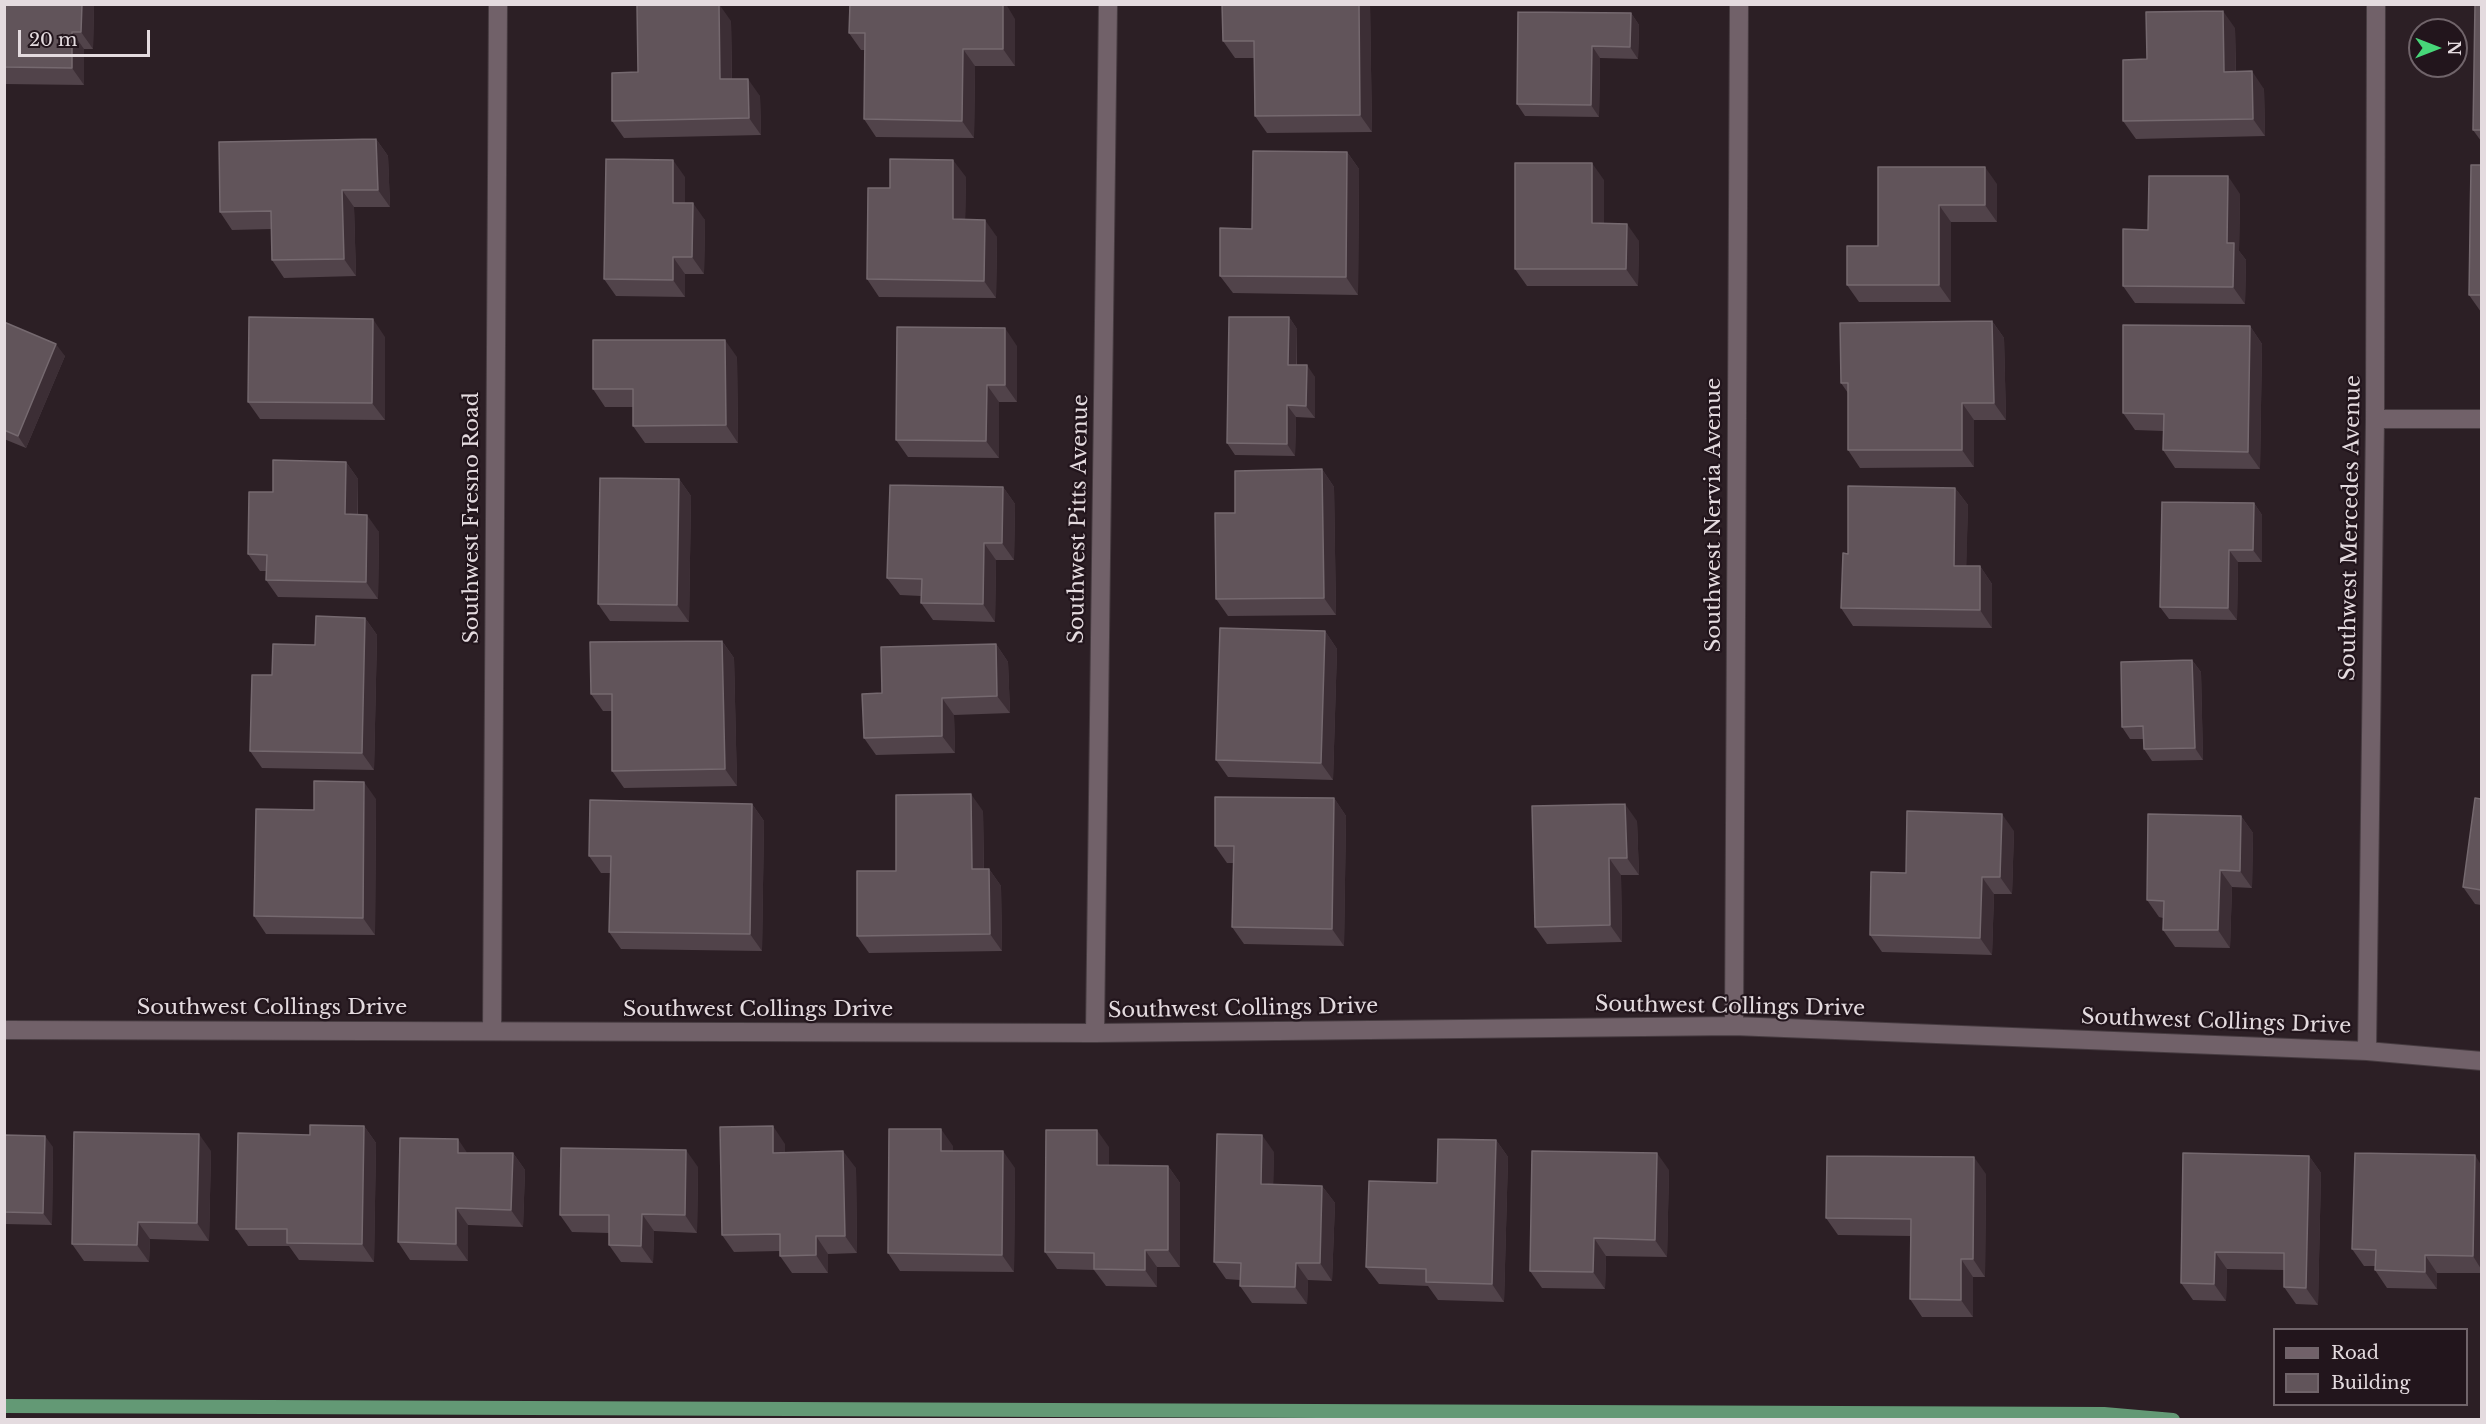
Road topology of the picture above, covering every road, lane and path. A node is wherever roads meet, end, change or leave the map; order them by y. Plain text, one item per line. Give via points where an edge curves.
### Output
1 (498, 4) edge
2 (1108, 4) edge
3 (1738, 4) edge
4 (2376, 4) edge
5 (2375, 419) junction
6 (2481, 419) edge
7 (1734, 1026) junction
8 (4, 1030) edge
9 (492, 1031) junction
10 (1095, 1033) junction
11 (2367, 1051) junction
12 (2481, 1061) edge

1 - 9 street, Southwest Fresno Road
2 - 10 street, Southwest Pitts Avenue
3 - 7 street, Southwest Nervia Avenue
4 - 5 street, Southwest Mercedes Avenue
5 - 6 street
5 - 11 street, Southwest Mercedes Avenue
7 - 10 street, Southwest Collings Drive
7 - 11 street, Southwest Collings Drive
8 - 9 street, Southwest Collings Drive
9 - 10 street, Southwest Collings Drive
11 - 12 street, Southwest Collings Drive

